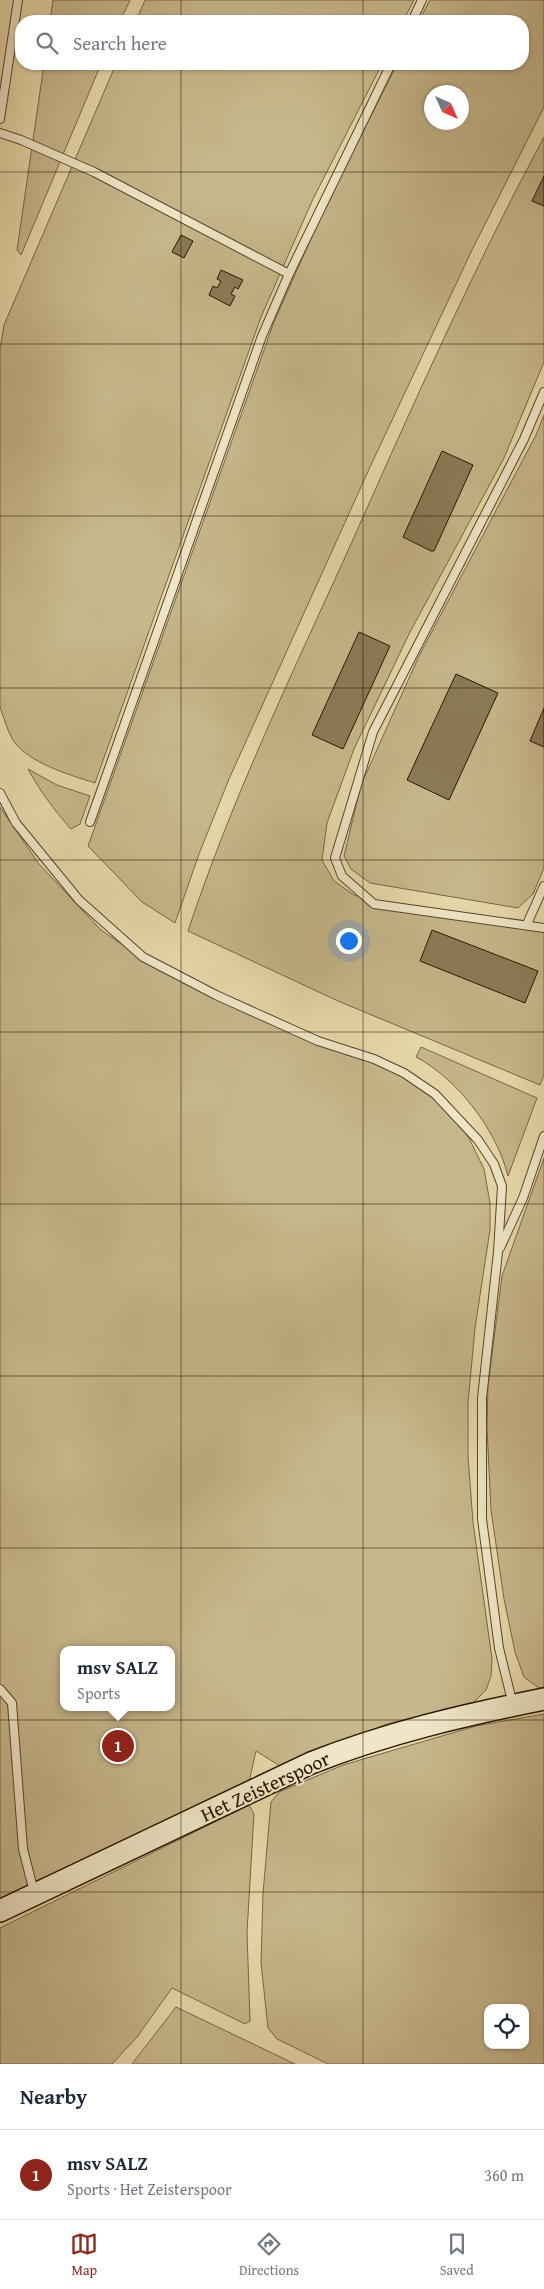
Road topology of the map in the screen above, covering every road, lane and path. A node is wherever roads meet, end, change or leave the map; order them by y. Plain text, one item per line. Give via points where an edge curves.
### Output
1 (18, 0) edge
2 (422, 0) edge
3 (16, 15) edge
4 (415, 15) edge
5 (15, 20) edge
6 (388, 70) edge
7 (0, 119) edge
8 (0, 133) edge
9 (290, 274) junction
10 (544, 392) edge
11 (0, 792) edge
12 (90, 822) dead end
13 (544, 886) edge
14 (527, 924) junction
15 (544, 928) edge
16 (544, 1136) edge
17 (498, 1252) junction
18 (0, 1689) edge
19 (544, 1699) edge
20 (513, 1705) junction
21 (34, 1894) junction
22 (0, 1910) edge

1 - 3 lane
2 - 4 lane
5 - 7 lane
6 - 9 lane
8 - 9 lane via 94,172
9 - 12 lane via 262,336
10 - 14 lane via 524,438 374,732 335,858 342,876 374,904
11 - 17 lane via 16,823 79,900 143,957 216,996 318,1041 374,1058 435,1094 478,1140 494,1164 502,1186
13 - 14 lane
14 - 15 lane
16 - 17 lane via 523,1198
17 - 20 lane via 482,1398 482,1519 499,1648
18 - 21 lane via 12,1703 23,1849
19 - 20 street, Het Zeisterspoor
20 - 21 street, Het Zeisterspoor via 421,1725 354,1746 311,1763
21 - 22 street, Het Zeisterspoor

